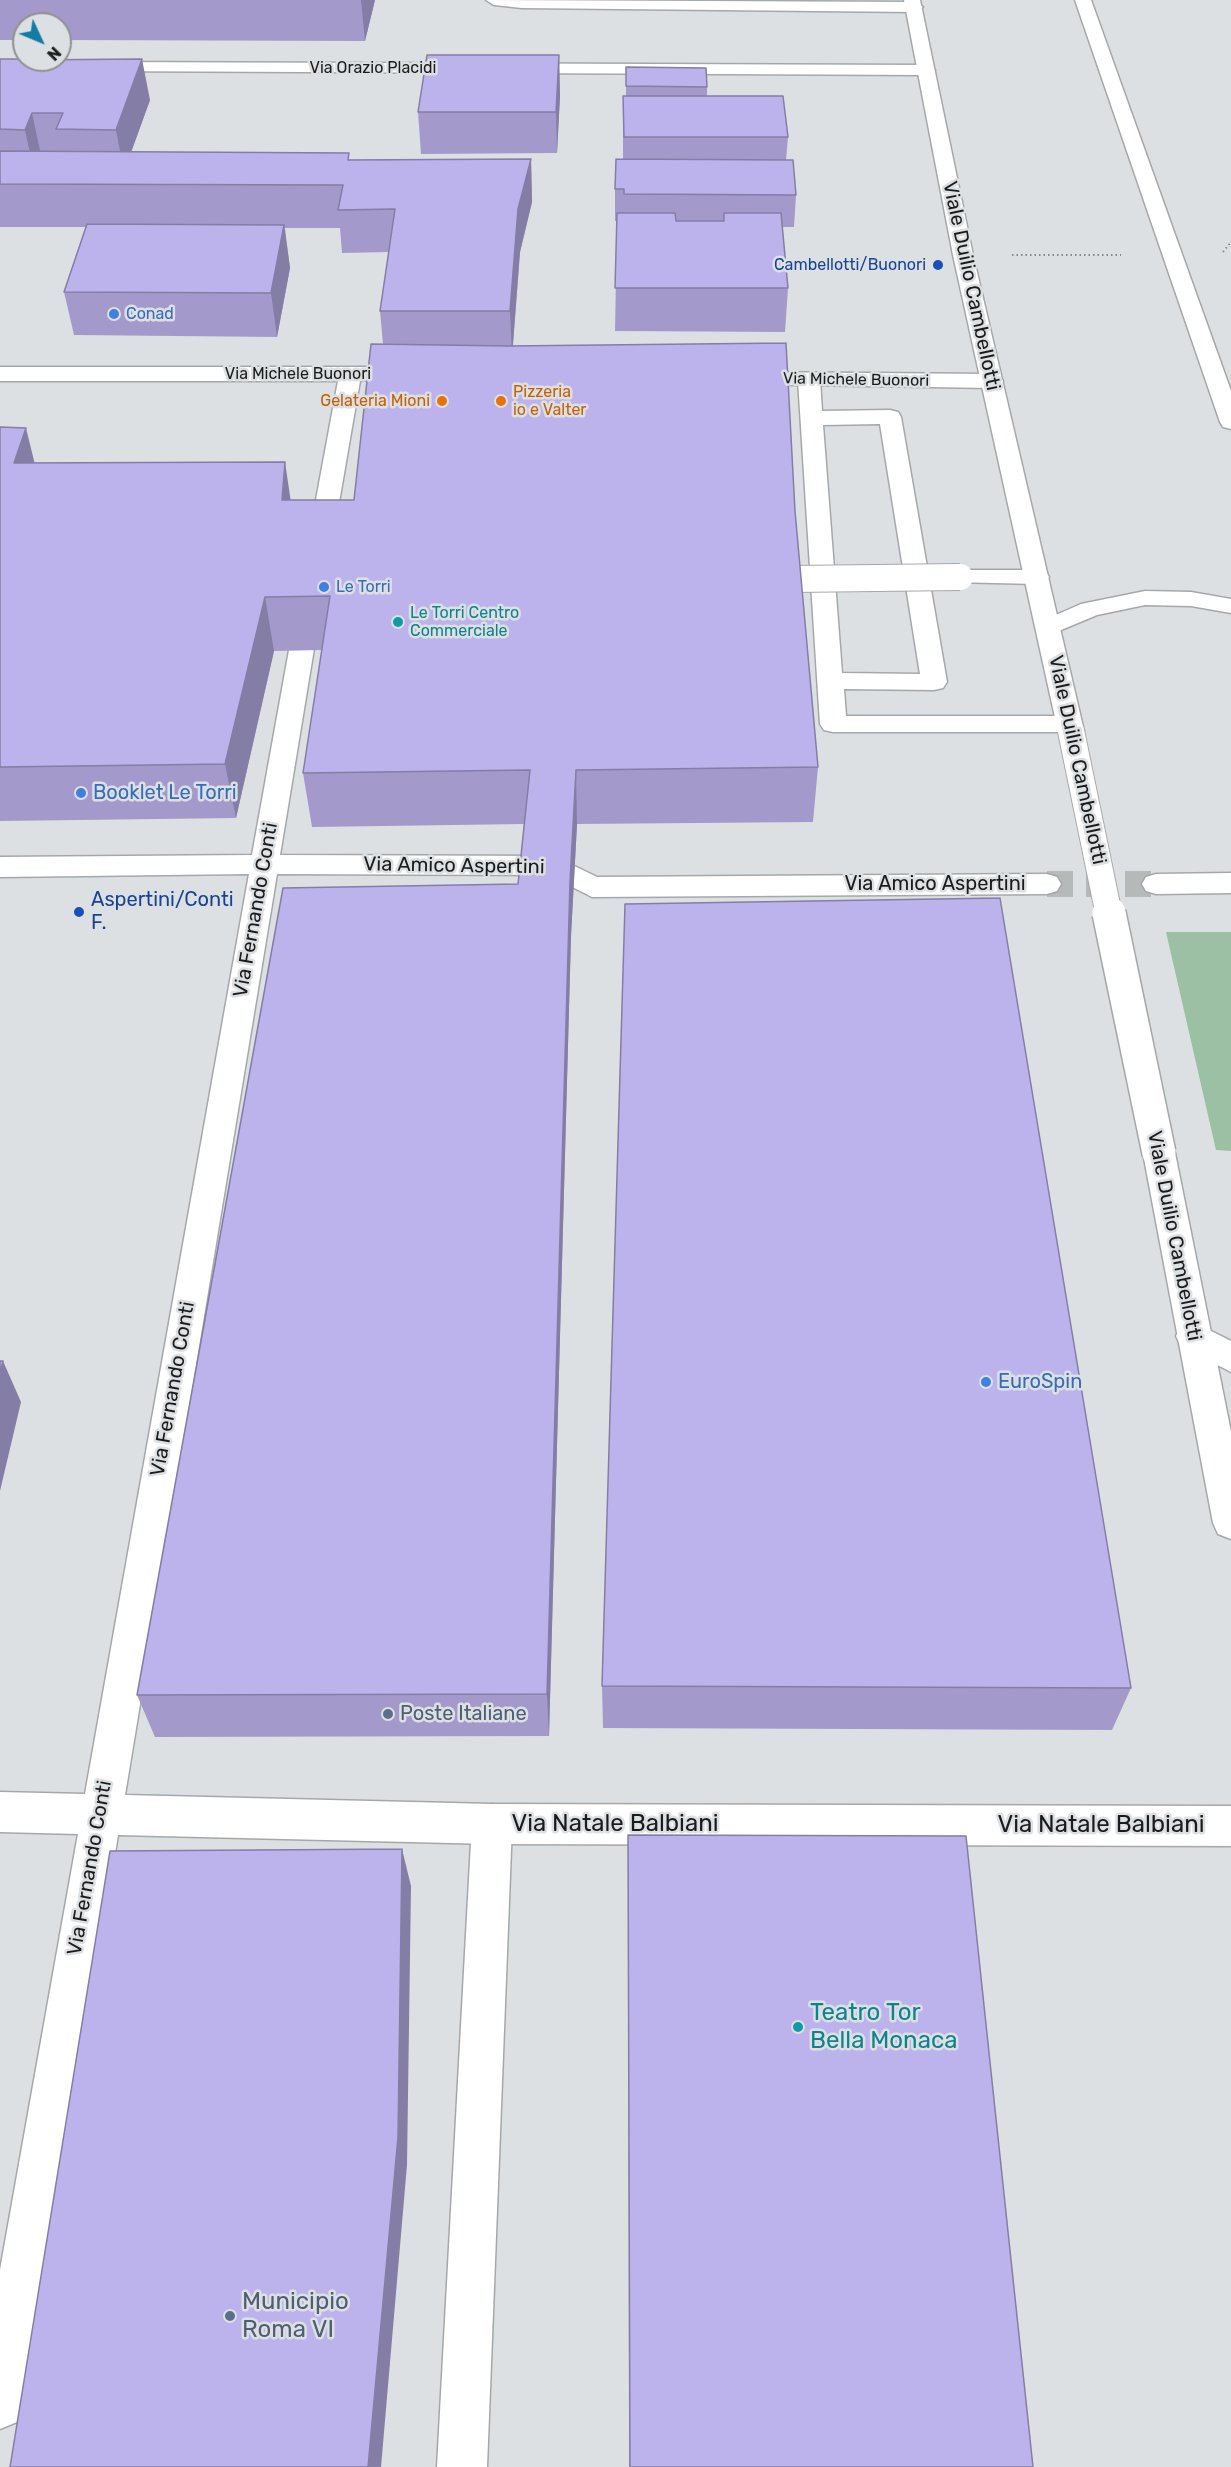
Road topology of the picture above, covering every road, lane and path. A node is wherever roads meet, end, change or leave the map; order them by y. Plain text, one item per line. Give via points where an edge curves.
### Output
1 (494, 0) edge
2 (1086, 3) edge
3 (913, 4) edge
4 (83, 67) edge
5 (926, 70) junction
6 (1001, 255) dead end
7 (1126, 255) dead end
8 (0, 374) edge
9 (350, 374) junction
10 (397, 374) edge
11 (727, 379) edge
12 (809, 380) junction
13 (992, 381) junction
14 (812, 418) junction
15 (1231, 422) edge
16 (1037, 577) junction
17 (782, 579) edge
18 (1231, 606) edge
19 (1049, 627) junction
20 (831, 681) junction
21 (1070, 727) junction
22 (264, 864) junction
23 (0, 867) edge
24 (1231, 883) edge
25 (1047, 884) tunnel mouth
26 (1156, 884) tunnel mouth
27 (1194, 1336) junction
28 (1231, 1358) edge
29 (1231, 1523) edge
30 (0, 1812) edge
31 (100, 1814) junction
32 (492, 1824) junction
33 (1231, 1826) edge
34 (0, 2405) edge
35 (462, 2467) edge

1 - 3 street
2 - 15 street
3 - 5 street, Viale Duilio Cambellotti
4 - 5 street, Via Orazio Placidi
5 - 13 street, Viale Duilio Cambellotti
6 - 7 path
8 - 9 street, Via Michele Buonori
9 - 10 street, Via Michele Buonori
9 - 22 street, Via Fernando Conti
11 - 12 street, Via Michele Buonori
12 - 13 street, Via Michele Buonori
12 - 14 street
13 - 16 street, Viale Duilio Cambellotti
14 - 20 street
14 - 20 street via 890,417 934,682
16 - 17 street, bridge
16 - 19 street, Viale Duilio Cambellotti
18 - 19 street via 1191,599 1145,598 1090,609
19 - 21 street, Viale Duilio Cambellotti
20 - 21 street via 833,724
21 - 27 street, Viale Duilio Cambellotti, bridge
22 - 23 street, Via Amico Aspertini
22 - 25 street, Via Amico Aspertini via 554,866 592,887
22 - 31 street, Via Fernando Conti
24 - 26 street
27 - 28 street
27 - 29 street, Viale Duilio Cambellotti
30 - 31 street, Via Natale Balbiani
31 - 32 street, Via Natale Balbiani
31 - 34 street, Via Fernando Conti
32 - 33 street, Via Natale Balbiani
32 - 35 street

